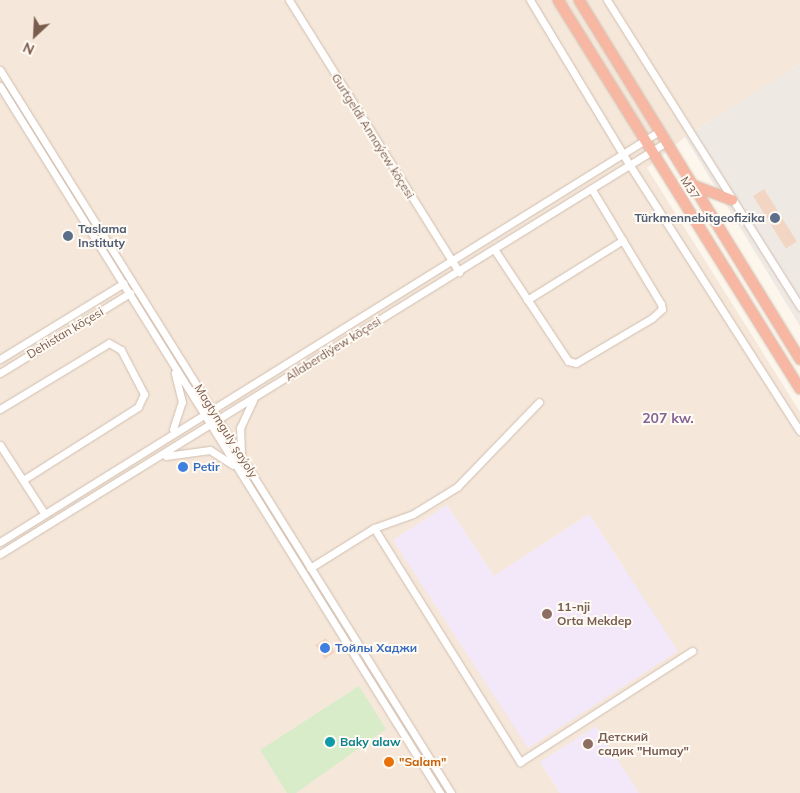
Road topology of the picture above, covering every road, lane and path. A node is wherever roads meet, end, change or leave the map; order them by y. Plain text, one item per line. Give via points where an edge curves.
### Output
1 (289, 0) edge
2 (530, 0) edge
3 (558, 0) edge
4 (579, 0) edge
5 (607, 0) edge
6 (0, 70) edge
7 (0, 86) edge
8 (658, 132) junction
9 (644, 140) junction
10 (664, 143) junction
11 (652, 150) junction
12 (623, 155) junction
13 (629, 164) junction
14 (690, 184) junction
15 (591, 188) junction
16 (732, 200) junction
17 (623, 240) junction
18 (494, 249) junction
19 (451, 260) junction
20 (458, 272) junction
21 (124, 283) junction
22 (130, 293) junction
23 (526, 300) junction
24 (800, 307) edge
25 (168, 357) junction
26 (0, 359) edge
27 (800, 359) edge
28 (0, 373) edge
29 (800, 389) edge
30 (256, 396) junction
31 (539, 402) dead end
32 (211, 408) junction
33 (0, 409) edge
34 (203, 414) junction
35 (218, 419) junction
36 (209, 425) junction
37 (800, 431) edge
38 (168, 435) junction
39 (0, 445) edge
40 (243, 459) junction
41 (144, 467) junction
42 (242, 473) junction
43 (23, 480) junction
44 (44, 514) junction
45 (374, 528) junction
46 (0, 542) edge
47 (0, 554) edge
48 (310, 568) junction
49 (692, 651) dead end
50 (440, 793) edge
51 (451, 793) edge

1 - 19 street, Gurtgeldi Annaýew köçesi
2 - 12 street
3 - 9 highway, M37 / M37
4 - 8 highway, M37 / M37
5 - 16 street
6 - 32 street, Magtymguly şaýoly
7 - 21 street, Magtymguly şaýoly
8 - 9 street, Allaberdiýew köçesi
8 - 10 highway, M37 / M37
9 - 11 highway, M37 / M37
9 - 12 street, Allaberdiýew köçesi
10 - 11 street, Allaberdiýew köçesi
10 - 14 highway, M37 / M37
11 - 13 street, Allaberdiýew köçesi
11 - 29 highway, M37 / M37
12 - 13 street
12 - 19 street, Allaberdiýew köçesi
13 - 15 street, Allaberdiýew köçesi
13 - 37 street
14 - 16 highway
14 - 27 highway, M37 / M37
15 - 17 street
15 - 18 street, Allaberdiýew köçesi
16 - 24 street
17 - 23 street
17 - 23 street via 661,304 662,309 652,318 576,363 561,354
18 - 20 street, Allaberdiýew köçesi
18 - 23 street
19 - 20 street, Gurtgeldi Annaýew köçesi
19 - 32 street, Allaberdiýew köçesi
20 - 30 street, Allaberdiýew köçesi
21 - 22 street, Magtymguly şaýoly
21 - 26 street, Dehistan köçesi
22 - 25 street, Magtymguly şaýoly
22 - 28 street, Dehistan köçesi
25 - 34 street, Magtymguly şaýoly
25 - 38 street via 182,402 178,423
30 - 35 street, Allaberdiýew köçesi
30 - 40 street via 240,428
31 - 45 street via 457,487 413,514
32 - 34 street, Allaberdiýew köçesi
32 - 35 street, Magtymguly şaýoly
33 - 43 street via 109,343 121,350 144,394 138,407
34 - 36 street, Magtymguly şaýoly
34 - 38 street, Allaberdiýew köçesi
35 - 36 street, Allaberdiýew köçesi
35 - 40 street, Magtymguly şaýoly
36 - 41 street, Allaberdiýew köçesi
36 - 42 street, Magtymguly şaýoly
38 - 44 street, Allaberdiýew köçesi
39 - 43 street
40 - 48 street, Magtymguly şaýoly
41 - 42 street via 172,454 210,450 220,454
41 - 47 street, Allaberdiýew köçesi
42 - 50 street, Magtymguly şaýoly
43 - 44 street
44 - 46 street, Allaberdiýew köçesi
45 - 48 street
45 - 49 street via 520,762
48 - 51 street, Magtymguly şaýoly

